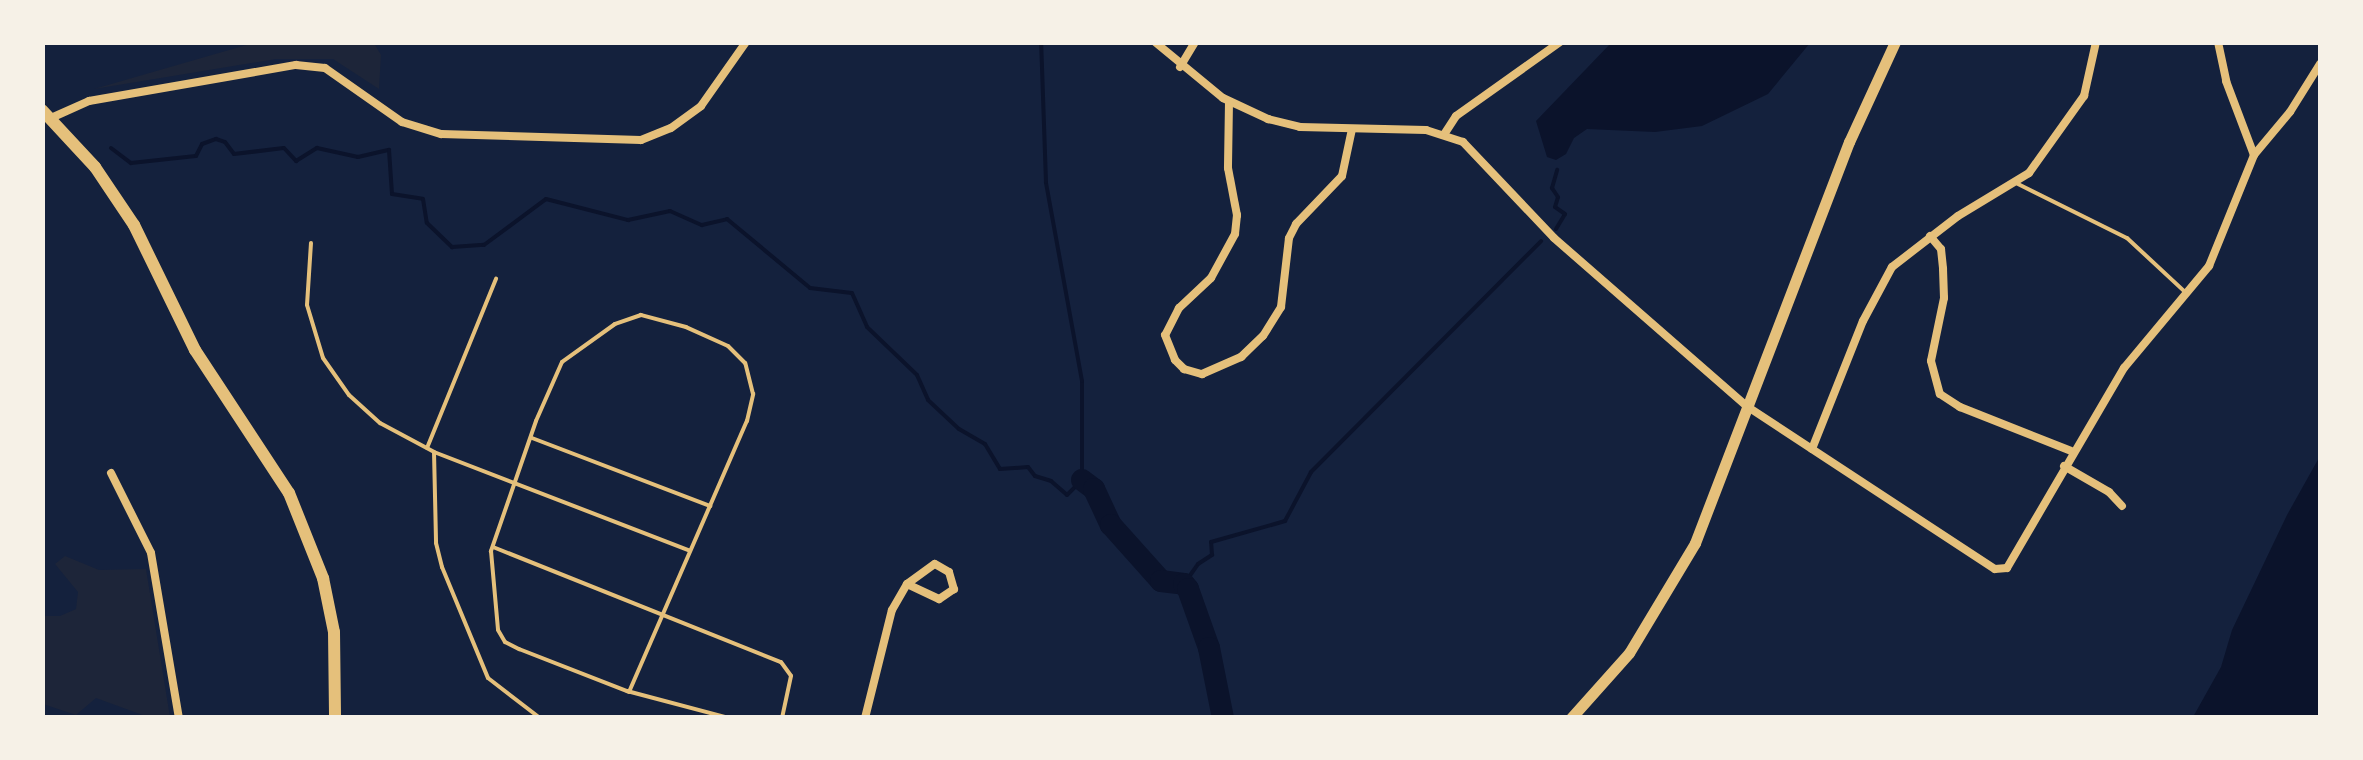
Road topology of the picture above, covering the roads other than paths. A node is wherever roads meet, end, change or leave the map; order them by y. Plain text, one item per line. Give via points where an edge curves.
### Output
1 (746, 42) edge
2 (1155, 42) edge
3 (1196, 42) edge
4 (1560, 42) edge
5 (1895, 42) edge
6 (2096, 42) edge
7 (2218, 42) edge
8 (2320, 64) edge
9 (1180, 67) junction
10 (1228, 102) junction
11 (47, 114) edge
12 (1352, 129) junction
13 (1445, 133) junction
14 (2254, 155) junction
15 (2016, 182) junction
16 (1930, 236) junction
17 (312, 243) dead end
18 (496, 279) dead end
19 (2188, 294) junction
20 (1748, 407) junction
21 (530, 437) junction
22 (427, 448) junction
23 (1812, 449) junction
24 (2071, 451) junction
25 (434, 452) junction
26 (2064, 466) junction
27 (111, 473) dead end
28 (514, 480) junction
29 (710, 506) junction
30 (2122, 506) dead end
31 (492, 547) junction
32 (690, 551) junction
33 (907, 584) junction
34 (662, 614) junction
35 (629, 692) junction
36 (179, 718) edge
37 (335, 718) edge
38 (540, 718) edge
39 (730, 718) edge
40 (782, 718) edge
41 (865, 718) edge
42 (1570, 718) edge

1 - 11 street via 700,106 641,140 441,134 402,122 325,68 296,65
2 - 9 street
3 - 9 street
4 - 13 street via 1456,116
5 - 20 main road
6 - 15 street via 2073,118
7 - 14 street
8 - 14 street
9 - 10 street
10 - 12 street via 1284,123
10 - 12 street via 1235,234 1212,278 1179,308 1164,335 1175,360 1202,374 1241,356 1263,336 1281,306 1289,238 1342,176
11 - 37 main road via 95,167 134,225 195,350 304,524 334,632
12 - 13 street
13 - 20 street via 1463,142 1554,238
14 - 19 street via 2209,266
15 - 16 street
15 - 19 lane via 2128,238
16 - 23 street via 1892,267 1878,290
16 - 24 street via 1941,249 1943,269 1931,361 1940,394
17 - 22 lane via 307,305 323,358 380,422
18 - 22 lane
19 - 24 street via 2144,341
20 - 23 street
20 - 42 main road via 1681,571 1628,653
21 - 28 lane
21 - 29 lane
21 - 29 lane via 562,362 583,343 641,315 686,328 728,346 746,363 752,381 747,421
22 - 25 lane
23 - 26 street via 1996,569 2006,568
24 - 26 street
25 - 28 lane
25 - 38 lane via 442,566 488,678
26 - 30 street
27 - 36 street via 151,554
28 - 31 lane
28 - 32 lane
29 - 32 lane
31 - 34 lane
31 - 35 lane via 498,630 506,642
32 - 34 lane
33 - 33 street via 935,564 949,572 954,589 929,598
33 - 41 street via 892,610
34 - 35 lane
34 - 40 lane via 781,662 792,676
35 - 39 lane

